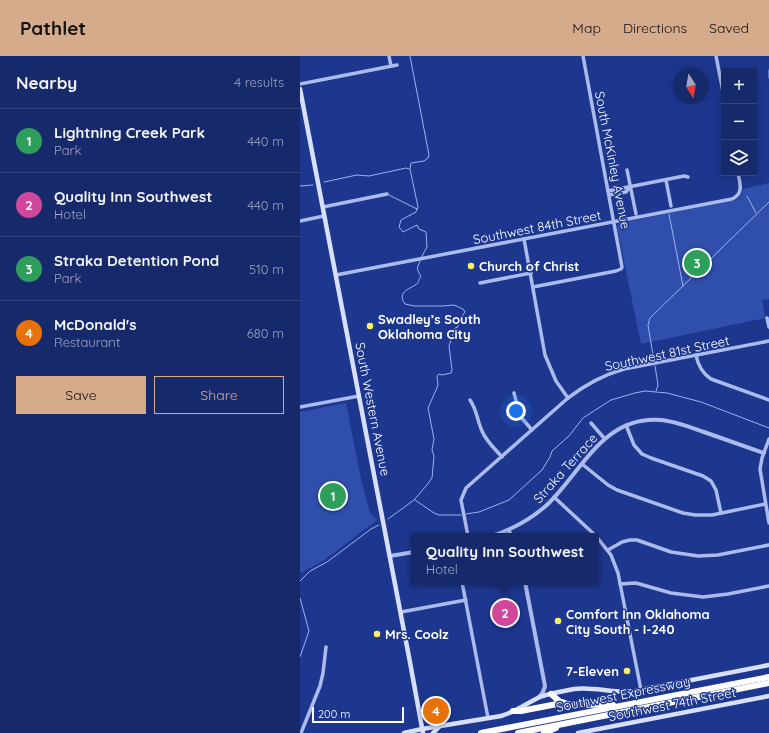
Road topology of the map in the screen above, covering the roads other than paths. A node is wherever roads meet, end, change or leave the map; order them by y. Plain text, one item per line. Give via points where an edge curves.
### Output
1 (389, 56) edge
2 (583, 56) edge
3 (716, 56) edge
4 (397, 65) dead end
5 (391, 66) junction
6 (721, 82) edge
7 (300, 84) edge
8 (300, 89) edge
9 (627, 170) dead end
10 (739, 176) edge
11 (688, 178) dead end
12 (666, 180) junction
13 (630, 187) junction
14 (608, 191) junction
15 (387, 194) dead end
16 (609, 195) junction
17 (671, 206) dead end
18 (323, 208) junction
19 (636, 214) dead end
20 (324, 216) junction
21 (300, 221) edge
22 (614, 222) junction
23 (524, 239) junction
24 (531, 273) junction
25 (336, 275) junction
26 (480, 283) dead end
27 (534, 287) junction
28 (767, 318) dead end
29 (769, 327) edge
30 (769, 341) edge
31 (696, 355) junction
32 (514, 393) dead end
33 (359, 396) junction
34 (568, 398) junction
35 (470, 400) dead end
36 (769, 400) edge
37 (300, 407) edge
38 (591, 423) dead end
39 (626, 425) junction
40 (532, 430) junction
41 (604, 438) junction
42 (769, 439) edge
43 (767, 453) edge
44 (502, 457) junction
45 (582, 464) junction
46 (554, 497) junction
47 (765, 504) junction
48 (721, 513) junction
49 (769, 523) edge
50 (508, 530) junction
51 (467, 533) edge
52 (500, 533) edge
53 (510, 533) edge
54 (593, 533) edge
55 (599, 540) edge
56 (769, 545) edge
57 (608, 550) junction
58 (411, 552) edge
59 (390, 556) junction
60 (620, 584) junction
61 (463, 585) edge
62 (526, 585) edge
63 (769, 586) edge
64 (466, 600) junction
65 (401, 612) junction
66 (326, 647) dead end
67 (769, 665) edge
68 (769, 677) edge
69 (769, 684) edge
70 (545, 686) junction
71 (641, 690) junction
72 (551, 694) junction
73 (769, 696) edge
74 (540, 697) junction
75 (569, 704) junction
76 (627, 705) junction
77 (513, 711) junction
78 (488, 718) junction
79 (570, 723) junction
80 (440, 726) junction
81 (304, 727) junction
82 (422, 731) edge
83 (301, 733) edge
84 (304, 733) edge
85 (404, 733) edge
86 (433, 733) edge
87 (481, 733) edge
88 (518, 733) edge
89 (544, 733) edge
90 (578, 733) edge

1 - 5 street
2 - 14 street, South McKinley Avenue
3 - 6 street
4 - 5 street
5 - 7 street
8 - 18 main road, South Western Avenue
9 - 13 street
10 - 22 street, Southwest 84th Street via 741,187 739,194 732,199
11 - 12 street via 684,176
12 - 13 street
12 - 17 street
13 - 14 street
13 - 16 street via 626,192
13 - 19 street
14 - 16 street, South McKinley Avenue
15 - 18 street
16 - 22 street, South McKinley Avenue
18 - 20 main road, South Western Avenue
20 - 21 street
20 - 25 main road, South Western Avenue
22 - 23 street, Southwest 84th Street
22 - 27 street, South McKinley Avenue via 622,268
23 - 24 street
23 - 25 street, Southwest 84th Street
24 - 26 street
24 - 27 street
25 - 33 main road, South Western Avenue
27 - 34 street via 546,358 556,381
28 - 29 street
30 - 31 street, Southwest 81st Street
31 - 34 street, Southwest 81st Street via 612,373 591,382
31 - 36 street via 701,369 711,379
32 - 40 street via 520,416
33 - 37 street
33 - 59 main road, South Western Avenue
34 - 40 street, Southwest 81st Street
35 - 44 street via 475,407 483,433
38 - 41 street
39 - 41 street, Straka Terrace
39 - 43 street, Straka Terrace via 644,420 669,421
39 - 48 street via 634,445 642,454 711,481 716,490
40 - 44 street, Southwest 81st Street
41 - 45 street, Straka Terrace
42 - 43 street
43 - 47 street via 760,469
44 - 51 street, Southwest 81st Street via 463,493 461,504
45 - 46 street, Straka Terrace
45 - 48 street via 608,485 629,495 689,514
46 - 50 street, Straka Terrace via 531,517
46 - 54 street
47 - 48 street
47 - 49 street
50 - 52 street, Straka Terrace
50 - 53 street
55 - 57 street
56 - 57 street via 718,555 698,556 671,552 630,540
57 - 60 street
58 - 59 street
59 - 65 main road, South Western Avenue
60 - 63 street via 636,583 671,594 703,597
60 - 71 street
61 - 64 street
62 - 70 street
64 - 65 street
64 - 78 street
65 - 82 main road, South Western Avenue
66 - 81 street via 320,686
67 - 71 main road, Southwest 74th Street
68 - 76 highway, Southwest Expressway
69 - 79 highway, Southwest Expressway
70 - 72 street
70 - 74 street
71 - 72 main road, Southwest 74th Street via 618,692 580,688
72 - 74 main road, Southwest 74th Street
72 - 75 highway
73 - 90 main road, Southwest 74th Street
74 - 77 main road, Southwest 74th Street
75 - 76 highway
75 - 77 highway
76 - 87 highway, Southwest Expressway
77 - 78 main road, Southwest 74th Street
78 - 80 main road, Southwest 74th Street
79 - 88 highway, Southwest Expressway
79 - 89 highway
80 - 82 main road, Southwest 74th Street
80 - 86 main road
81 - 83 street
81 - 84 street
82 - 85 main road, Southwest 74th Street

